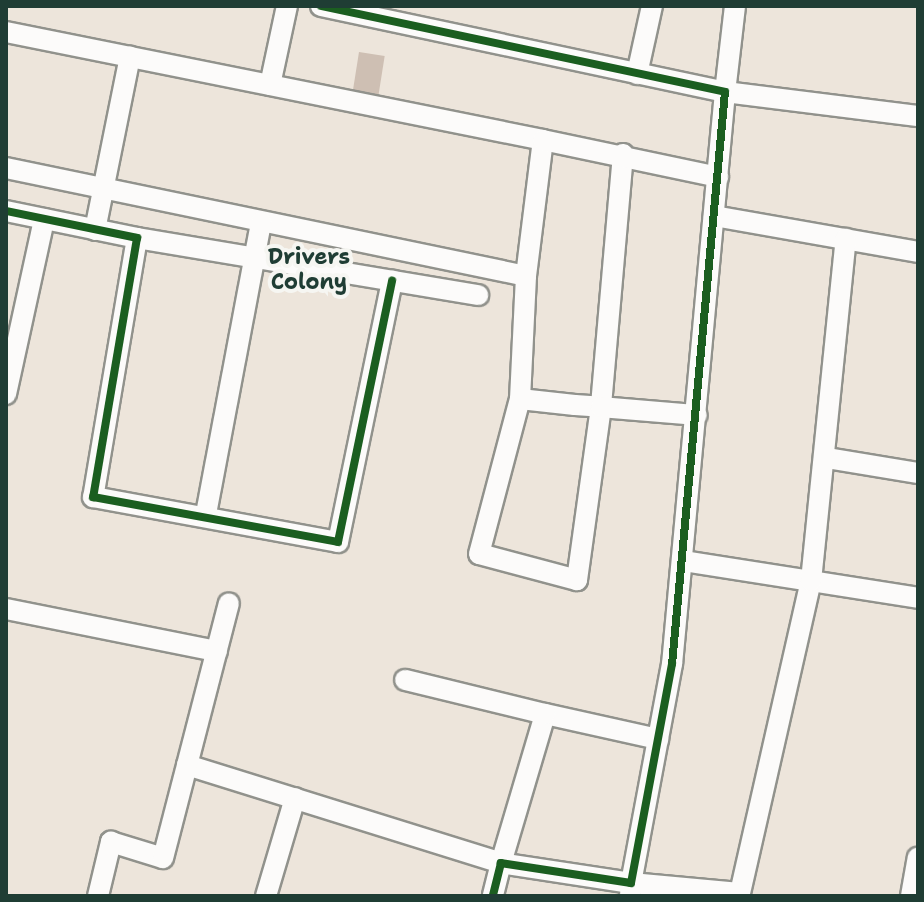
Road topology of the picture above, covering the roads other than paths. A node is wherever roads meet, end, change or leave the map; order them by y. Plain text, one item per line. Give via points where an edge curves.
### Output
1 (287, 6) edge
2 (321, 6) edge
3 (652, 6) edge
4 (735, 6) edge
5 (373, 11) edge
6 (6, 32) edge
7 (130, 57) junction
8 (637, 74) junction
9 (270, 85) junction
10 (725, 92) junction
11 (918, 116) edge
12 (543, 140) junction
13 (623, 154) junction
14 (6, 168) edge
15 (718, 177) junction
16 (102, 191) junction
17 (6, 211) edge
18 (714, 216) junction
19 (44, 219) junction
20 (261, 222) junction
21 (95, 230) junction
22 (137, 238) junction
23 (846, 239) junction
24 (918, 252) edge
25 (253, 256) junction
26 (526, 276) junction
27 (392, 281) junction
28 (478, 295) dead end
29 (15, 310) edge
30 (6, 394) edge
31 (520, 399) junction
32 (601, 407) junction
33 (697, 415) junction
34 (827, 458) junction
35 (918, 473) edge
36 (206, 514) junction
37 (683, 561) junction
38 (811, 581) junction
39 (918, 598) edge
40 (229, 603) dead end
41 (6, 609) edge
42 (217, 651) junction
43 (405, 680) dead end
44 (545, 714) junction
45 (658, 739) junction
46 (187, 765) junction
47 (295, 798) junction
48 (918, 858) edge
49 (501, 863) junction
50 (630, 890) edge
51 (740, 894) edge
52 (98, 896) edge
53 (266, 896) edge
54 (493, 896) edge
55 (911, 896) edge

1 - 9 street
2 - 5 street
3 - 8 street
4 - 10 street
5 - 8 street
6 - 7 street
7 - 9 street
7 - 16 street
8 - 10 street
9 - 12 street
10 - 11 street
10 - 15 street
12 - 13 street
12 - 26 street
13 - 15 street
13 - 32 street
14 - 16 street
15 - 18 street
16 - 20 street
16 - 21 street
17 - 19 street
18 - 23 street
18 - 33 street
19 - 21 street
19 - 29 street
20 - 25 street
20 - 26 street
21 - 22 street
22 - 25 street
22 - 36 street via 93,497
23 - 24 street
23 - 34 street
25 - 27 street
25 - 36 street
26 - 31 street
27 - 28 street
27 - 36 street via 338,542
29 - 30 street
31 - 32 street
31 - 32 street via 479,554 577,580
32 - 33 street
33 - 37 street
34 - 35 street
34 - 38 street
37 - 38 street
37 - 45 street
38 - 39 street
38 - 51 street
40 - 42 street
41 - 42 street
42 - 46 street
43 - 44 street
44 - 45 street
44 - 49 street
45 - 50 street
46 - 47 street
46 - 52 street via 163,858 111,842
47 - 49 street
47 - 53 street
48 - 55 street
49 - 50 street
49 - 54 street
50 - 51 street

